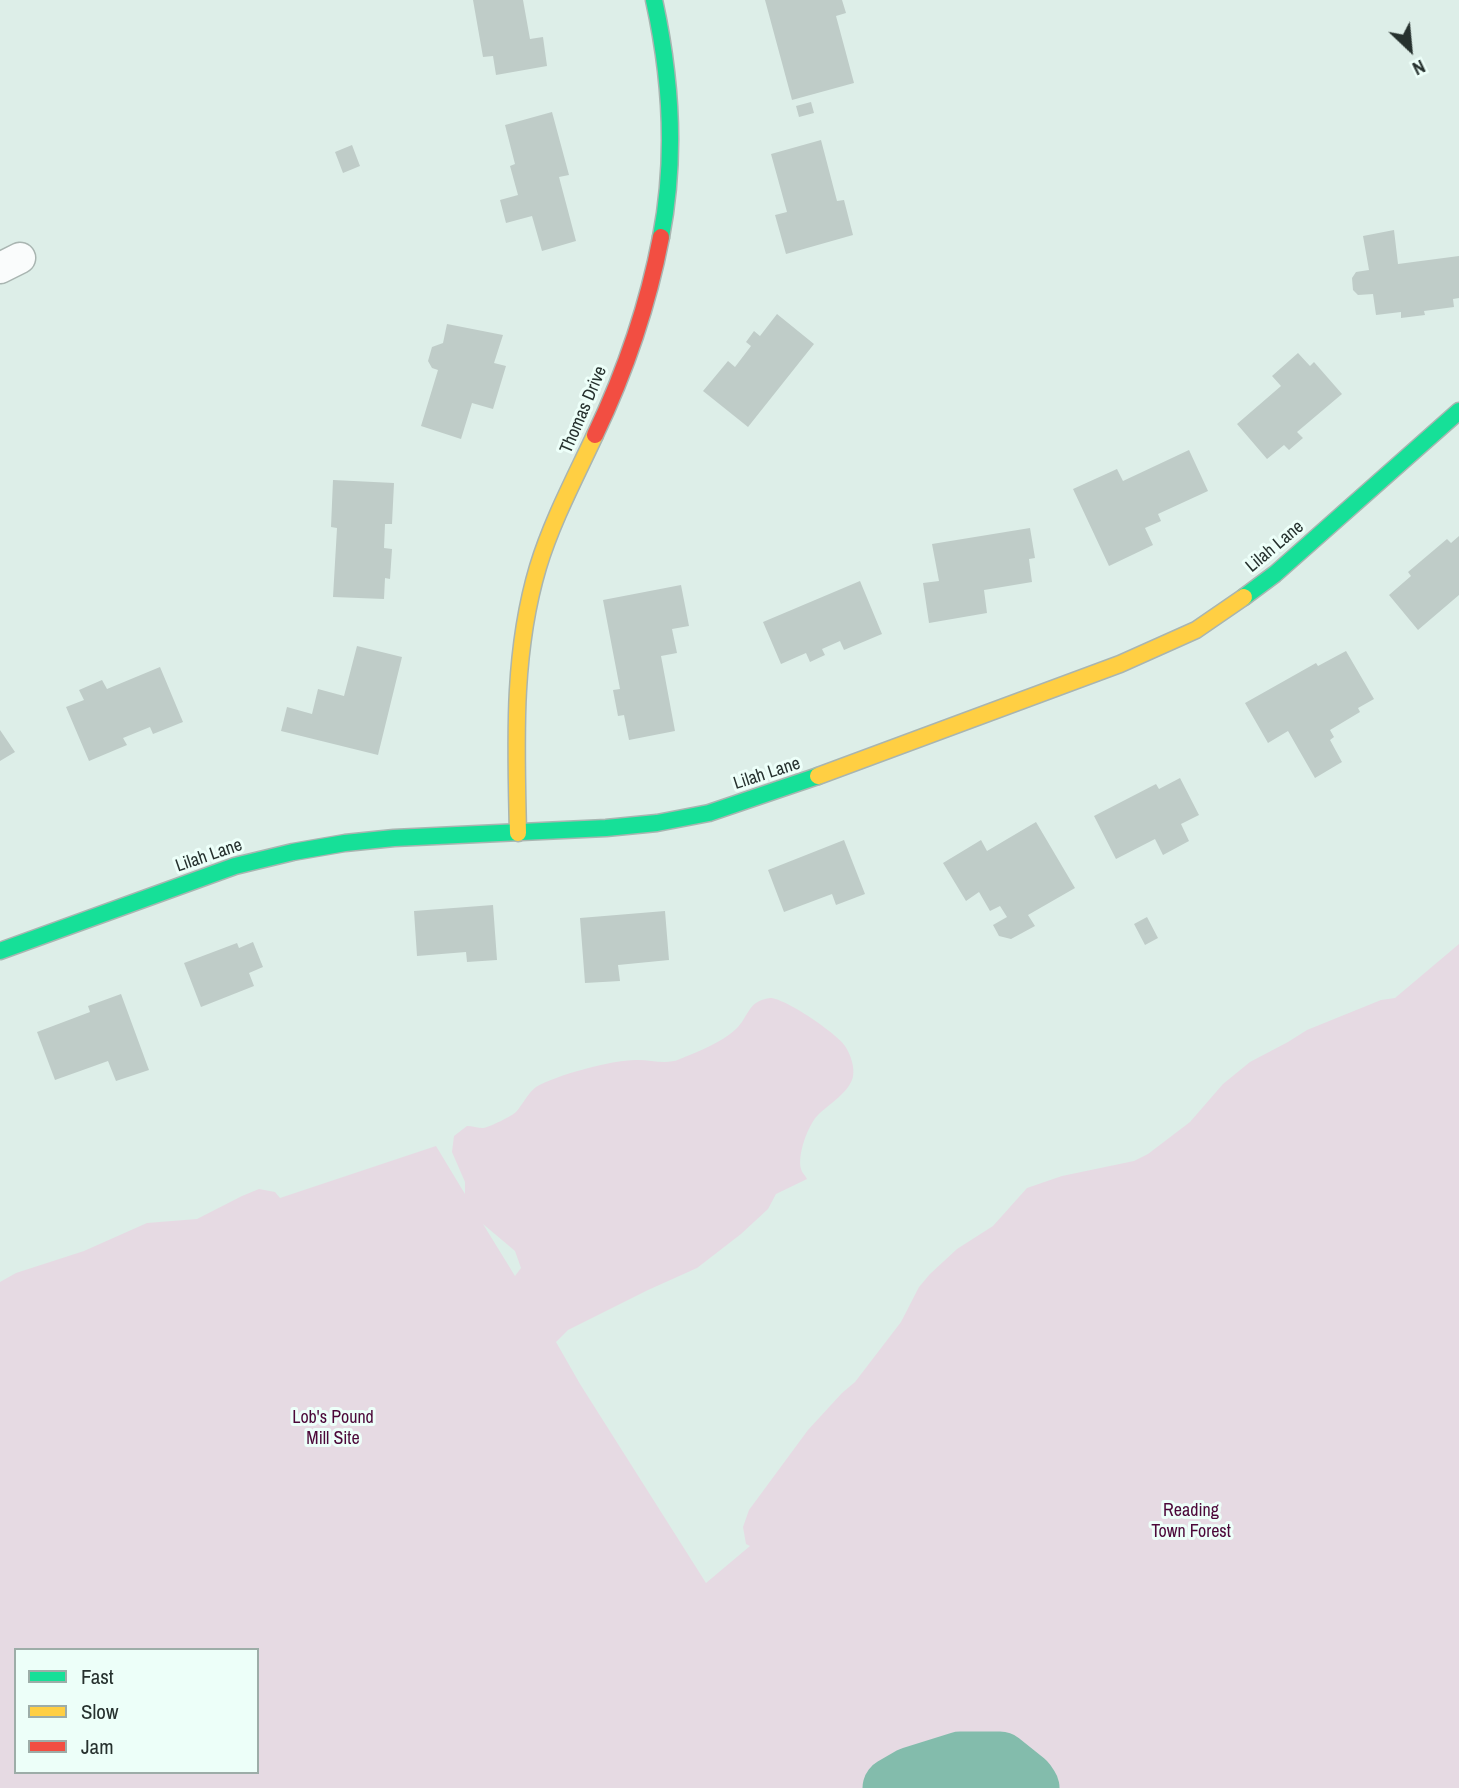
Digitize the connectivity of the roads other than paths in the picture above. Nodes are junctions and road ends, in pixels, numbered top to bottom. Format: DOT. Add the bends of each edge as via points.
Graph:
graph roads {
  1 [pos="654,0"];
  2 [pos="1459,411"];
  3 [pos="518,833"];
  4 [pos="0,951"];
  1 -- 3 [label="street, Thomas Drive" via="666,66 669,118 664,219 644,310 627,360 545,546 531,590 517,682"];
  2 -- 3 [label="street, Lilah Lane" via="1275,574 1231,607 1158,648 709,813 644,824"];
  3 -- 4 [label="street, Lilah Lane" via="382,839 257,860"];
}
